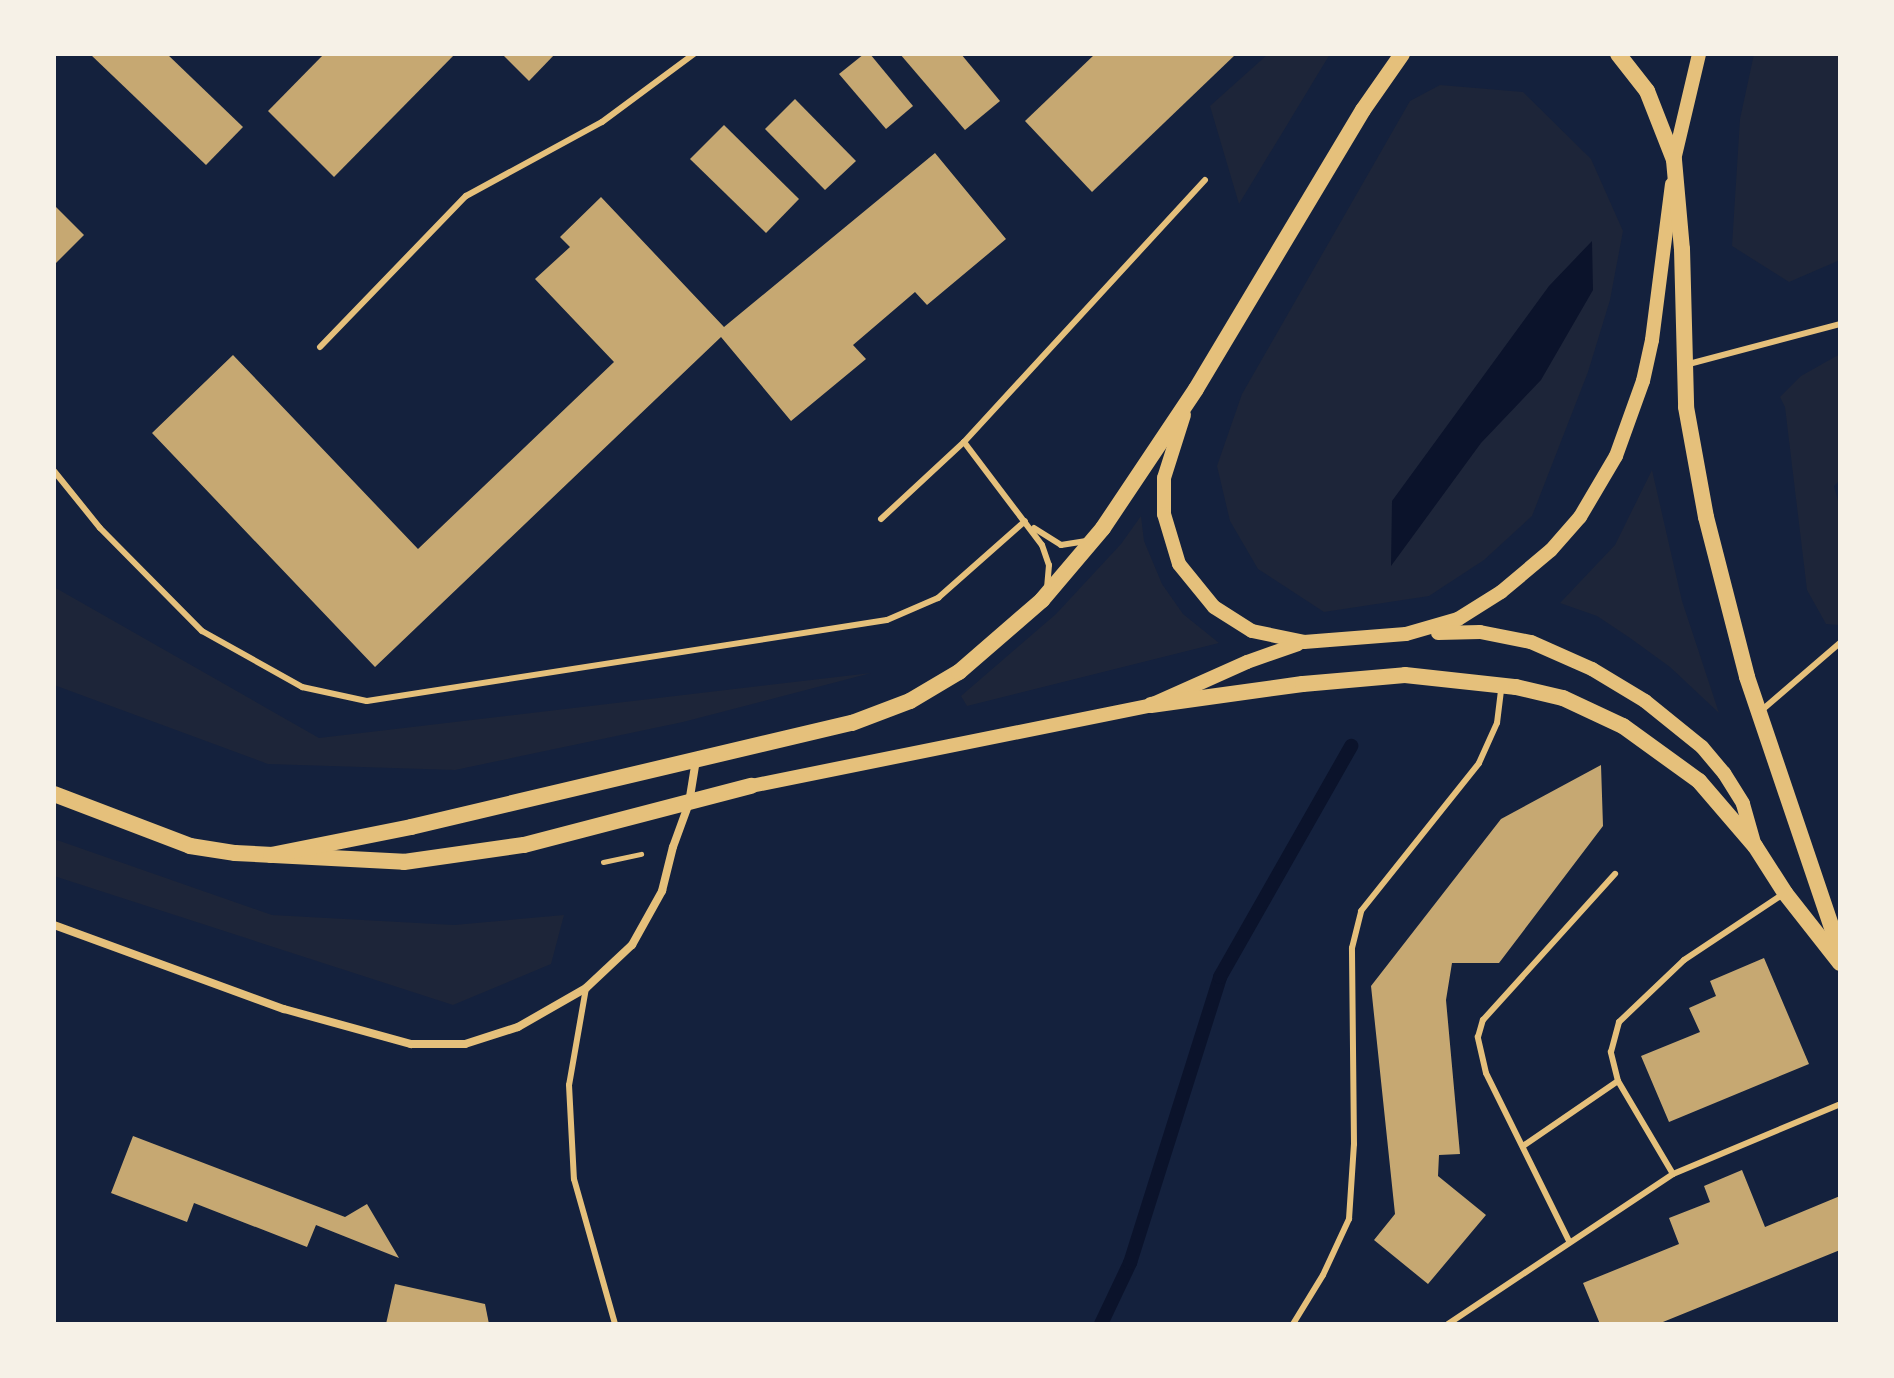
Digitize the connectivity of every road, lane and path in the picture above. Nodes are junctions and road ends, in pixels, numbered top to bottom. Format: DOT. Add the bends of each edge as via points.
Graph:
graph roads {
  1 [pos="694,54"];
  2 [pos="1402,54"];
  3 [pos="1618,54"];
  4 [pos="1699,54"];
  5 [pos="1674,160"];
  6 [pos="1673,179"];
  7 [pos="1205,180"];
  8 [pos="1840,324"];
  9 [pos="320,347"];
  10 [pos="1683,365"];
  11 [pos="1196,389"];
  12 [pos="964,442"];
  13 [pos="54,471"];
  14 [pos="881,519"];
  15 [pos="1025,521"];
  16 [pos="1103,528"];
  17 [pos="1042,600"];
  18 [pos="1406,634"];
  19 [pos="1304,642"];
  20 [pos="1840,643"];
  21 [pos="1502,686"];
  22 [pos="1151,705"];
  23 [pos="1759,713"];
  24 [pos="696,760"];
  25 [pos="751,786"];
  26 [pos="54,794"];
  27 [pos="689,803"];
  28 [pos="1755,846"];
  29 [pos="271,855"];
  30 [pos="1615,874"];
  31 [pos="1785,893"];
  32 [pos="54,925"];
  33 [pos="1840,951"];
  34 [pos="1840,963"];
  35 [pos="586,988"];
  36 [pos="1618,1081"];
  37 [pos="1840,1104"];
  38 [pos="1523,1146"];
  39 [pos="1673,1174"];
  40 [pos="1569,1241"];
  41 [pos="615,1324"];
  42 [pos="1293,1324"];
  43 [pos="1448,1324"];
  1 -- 9 [label="lane" via="602,122 466,196"];
  2 -- 11 [label="main road"];
  3 -- 5 [label="main road" via="1647,91"];
  4 -- 5 [label="street"];
  5 -- 6 [label="main road"];
  6 -- 10 [label="main road" via="1682,249"];
  6 -- 18 [label="street" via="1643,381 1616,456 1594,496 1551,550 1501,592 1445,625"];
  7 -- 12 [label="lane"];
  8 -- 10 [label="lane"];
  10 -- 23 [label="main road" via="1706,517"];
  11 -- 16 [label="main road"];
  11 -- 19 [label="street" via="1174,438 1164,478 1164,514 1175,554 1202,594 1227,617 1268,636"];
  12 -- 14 [label="lane"];
  12 -- 15 [label="lane"];
  13 -- 15 [label="lane" via="100,528 202,631 302,687 367,701 887,620 938,598"];
  15 -- 16 [label="lane" via="1061,545 1080,543"];
  15 -- 17 [label="lane" via="1048,558"];
  16 -- 17 [label="main road"];
  17 -- 24 [label="main road" via="981,656 910,701 852,723"];
  18 -- 19 [label="street"];
  18 -- 28 [label="street" via="1510,636 1563,654 1618,684 1680,727 1716,763 1743,804"];
  19 -- 22 [label="street"];
  20 -- 23 [label="lane"];
  21 -- 22 [label="main road" via="1378,676"];
  21 -- 28 [label="main road" via="1563,698 1635,733 1699,781"];
  21 -- 42 [label="lane" via="1497,723 1479,763 1361,911 1352,948 1354,1144 1349,1219"];
  22 -- 25 [label="street"];
  23 -- 33 [label="main road"];
  24 -- 27 [label="street"];
  24 -- 29 [label="main road"];
  25 -- 27 [label="main road"];
  26 -- 29 [label="main road" via="190,846"];
  27 -- 29 [label="main road" via="524,845 448,858 393,862"];
  27 -- 35 [label="street" via="655,905 632,945"];
  28 -- 31 [label="main road"];
  30 -- 38 [label="lane" via="1483,1020 1478,1037 1486,1073"];
  31 -- 34 [label="main road"];
  31 -- 36 [label="lane" via="1684,960 1619,1022 1611,1052"];
  32 -- 35 [label="street" via="284,1009 411,1044 465,1044 518,1027"];
  35 -- 41 [label="lane" via="569,1085 574,1179"];
  36 -- 38 [label="lane"];
  36 -- 39 [label="lane"];
  37 -- 39 [label="lane"];
  38 -- 40 [label="lane"];
  39 -- 40 [label="lane"];
  40 -- 43 [label="lane"];
}
